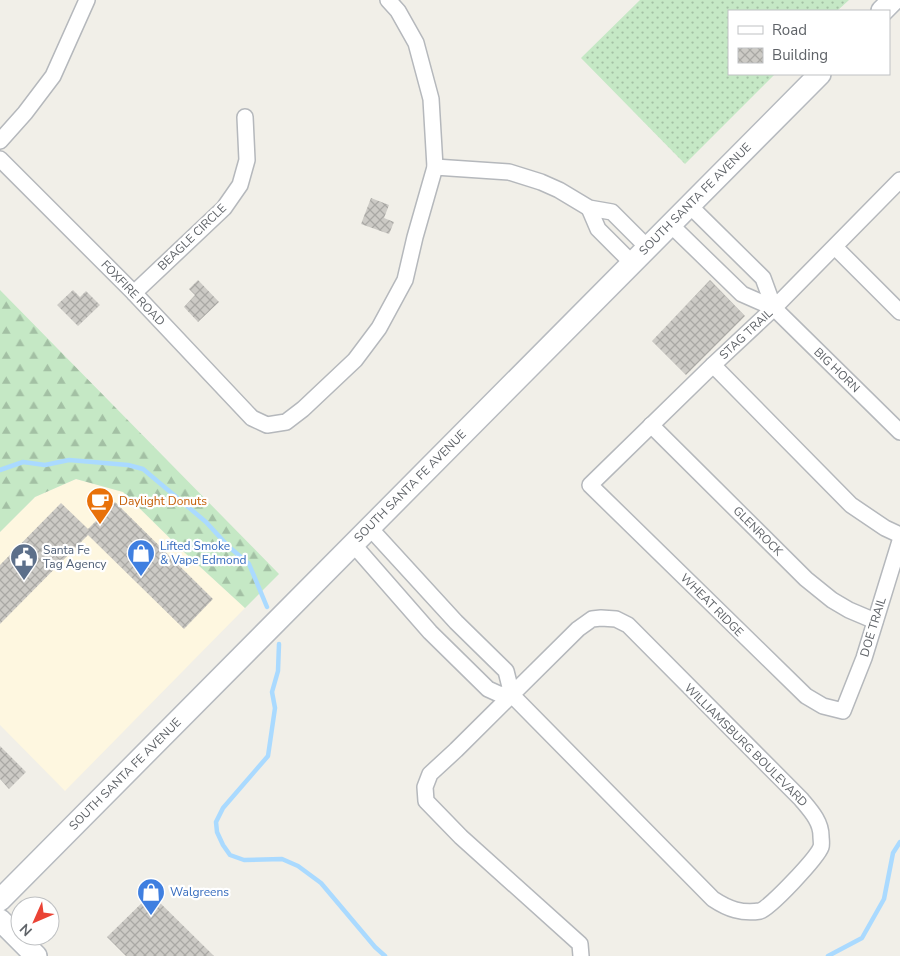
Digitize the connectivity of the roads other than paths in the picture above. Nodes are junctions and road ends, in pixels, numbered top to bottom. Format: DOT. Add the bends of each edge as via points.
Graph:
graph roads {
  1 [pos="87,0"];
  2 [pos="388,0"];
  3 [pos="893,0"];
  4 [pos="883,10"];
  5 [pos="819,75"];
  6 [pos="246,117"];
  7 [pos="0,141"];
  8 [pos="0,159"];
  9 [pos="435,167"];
  10 [pos="898,187"];
  11 [pos="690,205"];
  12 [pos="589,208"];
  13 [pos="670,224"];
  14 [pos="729,245"];
  15 [pos="647,247"];
  16 [pos="835,247"];
  17 [pos="632,263"];
  18 [pos="710,264"];
  19 [pos="134,293"];
  20 [pos="774,308"];
  21 [pos="900,312"];
  22 [pos="713,365"];
  23 [pos="651,425"];
  24 [pos="900,432"];
  25 [pos="590,485"];
  26 [pos="369,527"];
  27 [pos="900,535"];
  28 [pos="900,541"];
  29 [pos="353,544"];
  30 [pos="404,564"];
  31 [pos="392,588"];
  32 [pos="875,620"];
  33 [pos="464,629"];
  34 [pos="449,650"];
  35 [pos="512,695"];
  36 [pos="843,711"];
  37 [pos="0,900"];
  38 [pos="0,920"];
  39 [pos="36,956"];
  40 [pos="581,956"];
  1 -- 7 [label="street" via="53,76"];
  2 -- 9 [label="street" via="416,43 431,99"];
  3 -- 4 [label="main road"];
  5 -- 11 [label="main road, SOUTH SANTA FE AVENUE"];
  6 -- 19 [label="street, BEAGLE CIRCLE" via="247,160 240,185 224,208"];
  8 -- 19 [label="street, FOXFIRE ROAD"];
  9 -- 12 [label="street" via="509,172 559,190"];
  9 -- 19 [label="street, FOXFIRE ROAD" via="405,280 379,328 355,360 286,422 266,425 252,418"];
  10 -- 16 [label="street, STAG TRAIL"];
  11 -- 13 [label="main road, SOUTH SANTA FE AVENUE"];
  11 -- 14 [label="street, BIG HORN"];
  12 -- 15 [label="street" via="612,212"];
  12 -- 17 [label="street" via="598,229"];
  13 -- 15 [label="main road, SOUTH SANTA FE AVENUE"];
  13 -- 18 [label="street, BIG HORN"];
  14 -- 18 [label="street"];
  14 -- 20 [label="street, BIG HORN" via="763,278"];
  15 -- 17 [label="main road, SOUTH SANTA FE AVENUE"];
  16 -- 20 [label="street, STAG TRAIL"];
  16 -- 21 [label="street"];
  17 -- 26 [label="main road, SOUTH SANTA FE AVENUE"];
  18 -- 20 [label="street, BIG HORN" via="742,294"];
  20 -- 22 [label="street, STAG TRAIL"];
  20 -- 24 [label="street, BIG HORN"];
  22 -- 23 [label="street, STAG TRAIL"];
  22 -- 27 [label="street" via="851,505"];
  23 -- 25 [label="street, STAG TRAIL"];
  23 -- 32 [label="street, GLENROCK" via="806,579 832,600"];
  25 -- 36 [label="street, WHEAT RIDGE" via="800,691 823,706"];
  26 -- 29 [label="main road, SOUTH SANTA FE AVENUE"];
  26 -- 30 [label="street"];
  28 -- 32 [label="street, DOE TRAIL"];
  29 -- 31 [label="street"];
  29 -- 37 [label="main road, SOUTH SANTA FE AVENUE"];
  30 -- 31 [label="street"];
  30 -- 33 [label="street"];
  31 -- 34 [label="street"];
  32 -- 36 [label="street, DOE TRAIL"];
  33 -- 34 [label="street"];
  33 -- 35 [label="street" via="506,670"];
  34 -- 35 [label="street" via="488,689"];
  35 -- 35 [label="street, WILLIAMSBURG BOULEVARD" via="585,623 601,618 616,619 628,625 815,815 822,833 820,848 811,862 762,910 745,912 727,908 713,899"];
  35 -- 40 [label="street, WILLIAMSBURG BOULEVARD" via="430,774 425,787 426,801 461,837 580,944"];
  38 -- 39 [label="main road"];
}
